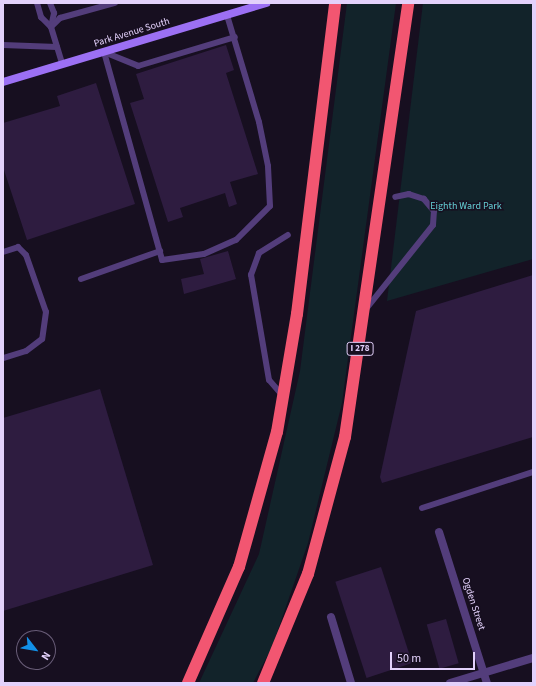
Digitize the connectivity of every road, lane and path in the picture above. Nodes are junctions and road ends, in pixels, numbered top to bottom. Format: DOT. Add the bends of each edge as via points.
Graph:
graph roads {
  1 [pos="37,3"];
  2 [pos="50,3"];
  3 [pos="116,3"];
  4 [pos="266,3"];
  5 [pos="335,3"];
  6 [pos="408,3"];
  7 [pos="227,15"];
  8 [pos="51,27"];
  9 [pos="235,37"];
  10 [pos="3,45"];
  11 [pos="57,47"];
  12 [pos="104,52"];
  13 [pos="62,64"];
  14 [pos="3,82"];
  15 [pos="395,197"];
  16 [pos="288,235"];
  17 [pos="160,251"];
  18 [pos="3,252"];
  19 [pos="81,278"];
  20 [pos="365,311"];
  21 [pos="3,358"];
  22 [pos="284,397"];
  23 [pos="533,472"];
  24 [pos="422,508"];
  25 [pos="439,532"];
  26 [pos="331,617"];
  27 [pos="533,658"];
  28 [pos="484,673"];
  29 [pos="188,681"];
  30 [pos="264,683"];
  31 [pos="351,683"];
  32 [pos="450,683"];
  33 [pos="488,683"];
  1 -- 8 [label="lane" via="41,17"];
  2 -- 8 [label="lane" via="54,12"];
  3 -- 8 [label="lane" via="60,18"];
  4 -- 7 [label="street, Park Avenue South"];
  5 -- 22 [label="highway"];
  6 -- 20 [label="highway, I 278"];
  7 -- 9 [label="lane"];
  7 -- 12 [label="street, Park Avenue South"];
  8 -- 11 [label="lane"];
  9 -- 12 [label="lane" via="138,66"];
  9 -- 17 [label="lane" via="268,166 270,206 236,240 204,254 162,260"];
  10 -- 11 [label="lane"];
  11 -- 13 [label="lane"];
  12 -- 13 [label="street, Park Avenue South"];
  12 -- 17 [label="lane"];
  13 -- 14 [label="street, Park Avenue South"];
  15 -- 20 [label="lane" via="409,194 424,199 434,211 433,225"];
  16 -- 22 [label="lane" via="263,249 253,263 251,275 268,380"];
  17 -- 19 [label="lane"];
  18 -- 21 [label="lane" via="18,247 26,255 45,319 42,339 26,351"];
  20 -- 30 [label="highway, I 278" via="353,398 331,497 308,574"];
  22 -- 29 [label="highway" via="268,472 245,548"];
  23 -- 24 [label="lane"];
  25 -- 28 [label="street, Ogden Street"];
  26 -- 31 [label="street"];
  27 -- 28 [label="street"];
  28 -- 32 [label="street"];
  28 -- 33 [label="street, Ogden Street"];
}
